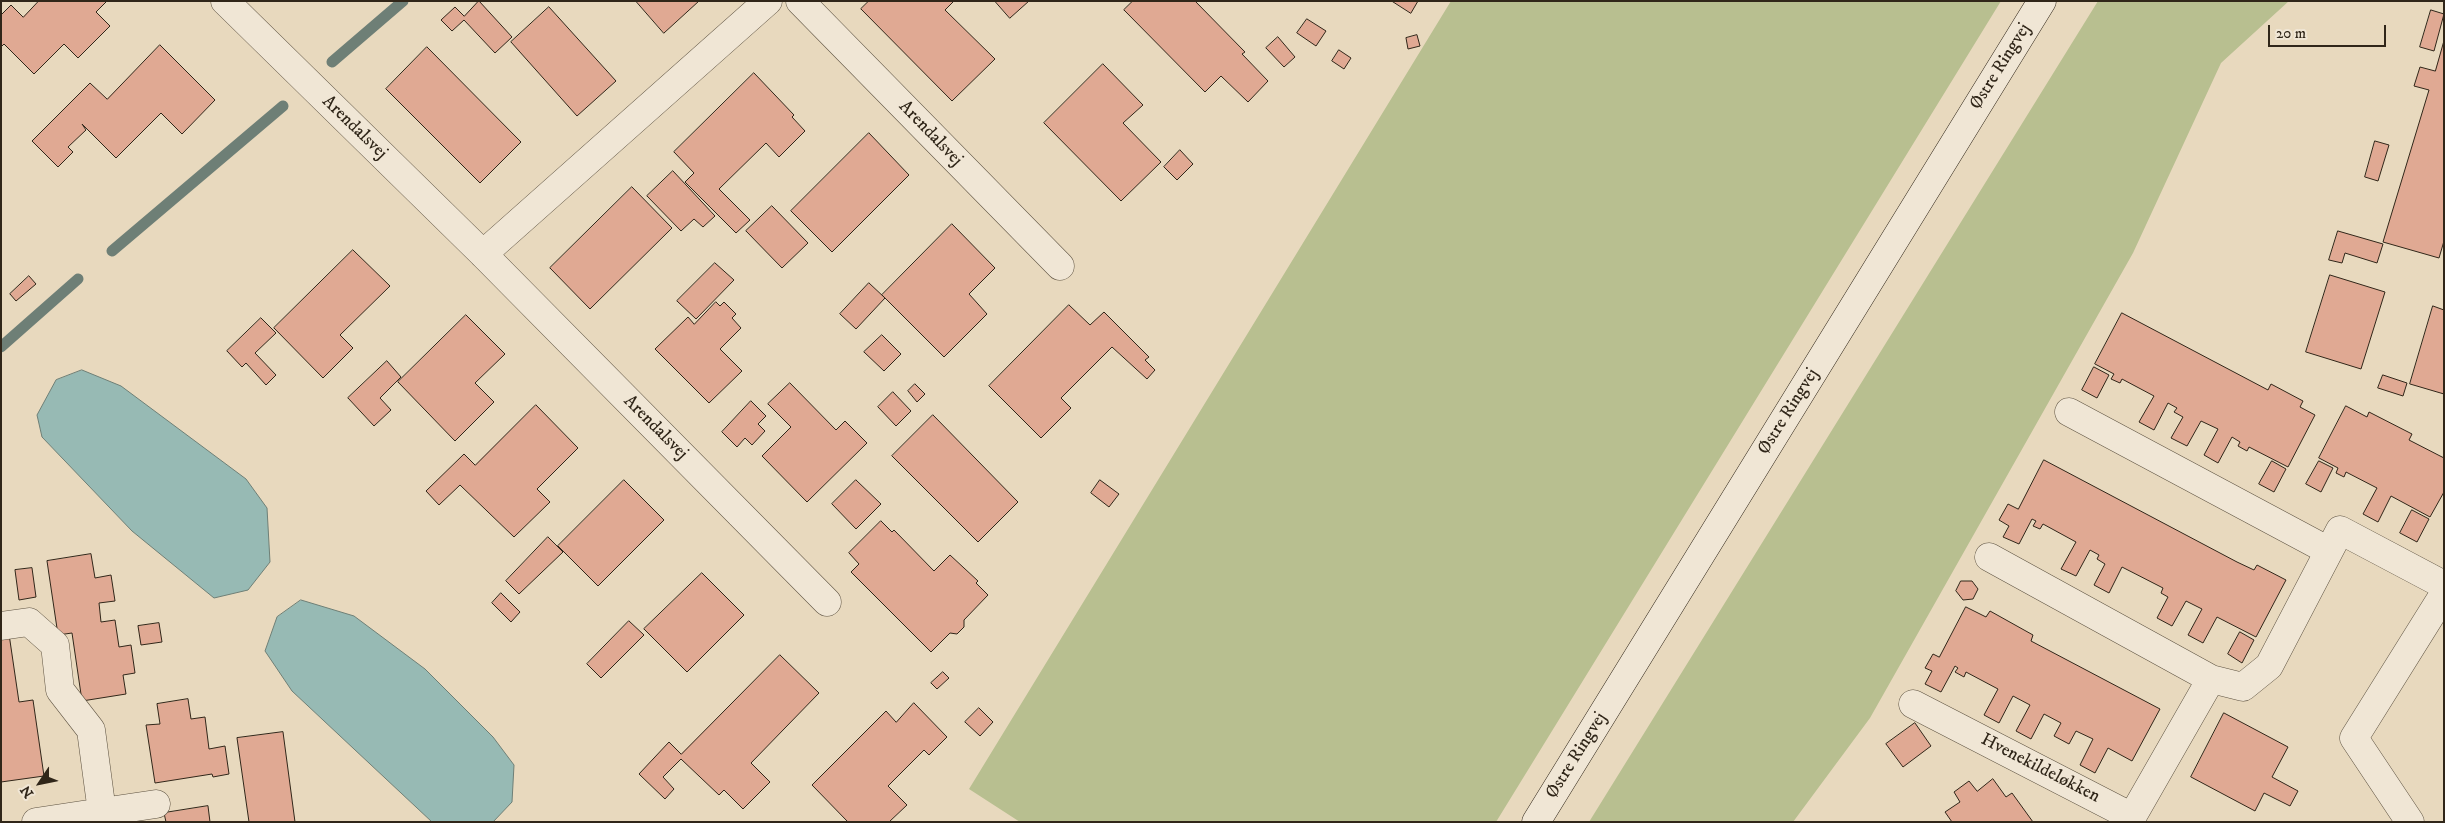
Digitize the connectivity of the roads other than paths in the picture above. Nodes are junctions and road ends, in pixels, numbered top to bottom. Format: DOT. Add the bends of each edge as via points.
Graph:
graph roads {
  1 [pos="225,1"];
  2 [pos="768,1"];
  3 [pos="800,1"];
  4 [pos="2042,1"];
  5 [pos="483,254"];
  6 [pos="1060,266"];
  7 [pos="2070,412"];
  8 [pos="2329,551"];
  9 [pos="1989,556"];
  10 [pos="2444,585"];
  11 [pos="2444,594"];
  12 [pos="827,602"];
  13 [pos="1,626"];
  14 [pos="2211,678"];
  15 [pos="1913,704"];
  16 [pos="156,804"];
  17 [pos="102,812"];
  18 [pos="36,822"];
  19 [pos="1536,822"];
  20 [pos="2410,822"];
  1 -- 5 [label="street, Arendalsvej"];
  2 -- 5 [label="street"];
  3 -- 6 [label="street, Arendalsvej"];
  4 -- 19 [label="street, Østre Ringvej"];
  5 -- 12 [label="street, Arendalsvej"];
  7 -- 8 [label="street"];
  8 -- 10 [label="street" via="2340,530"];
  8 -- 14 [label="street" via="2269,666 2243,687"];
  9 -- 14 [label="street"];
  11 -- 20 [label="street" via="2354,738"];
  13 -- 17 [label="street" via="29,622 55,646 60,690 91,730"];
  14 -- 15 [label="street, Hvenekildeløkken" via="2132,817"];
  16 -- 17 [label="street"];
  17 -- 18 [label="street"];
}
